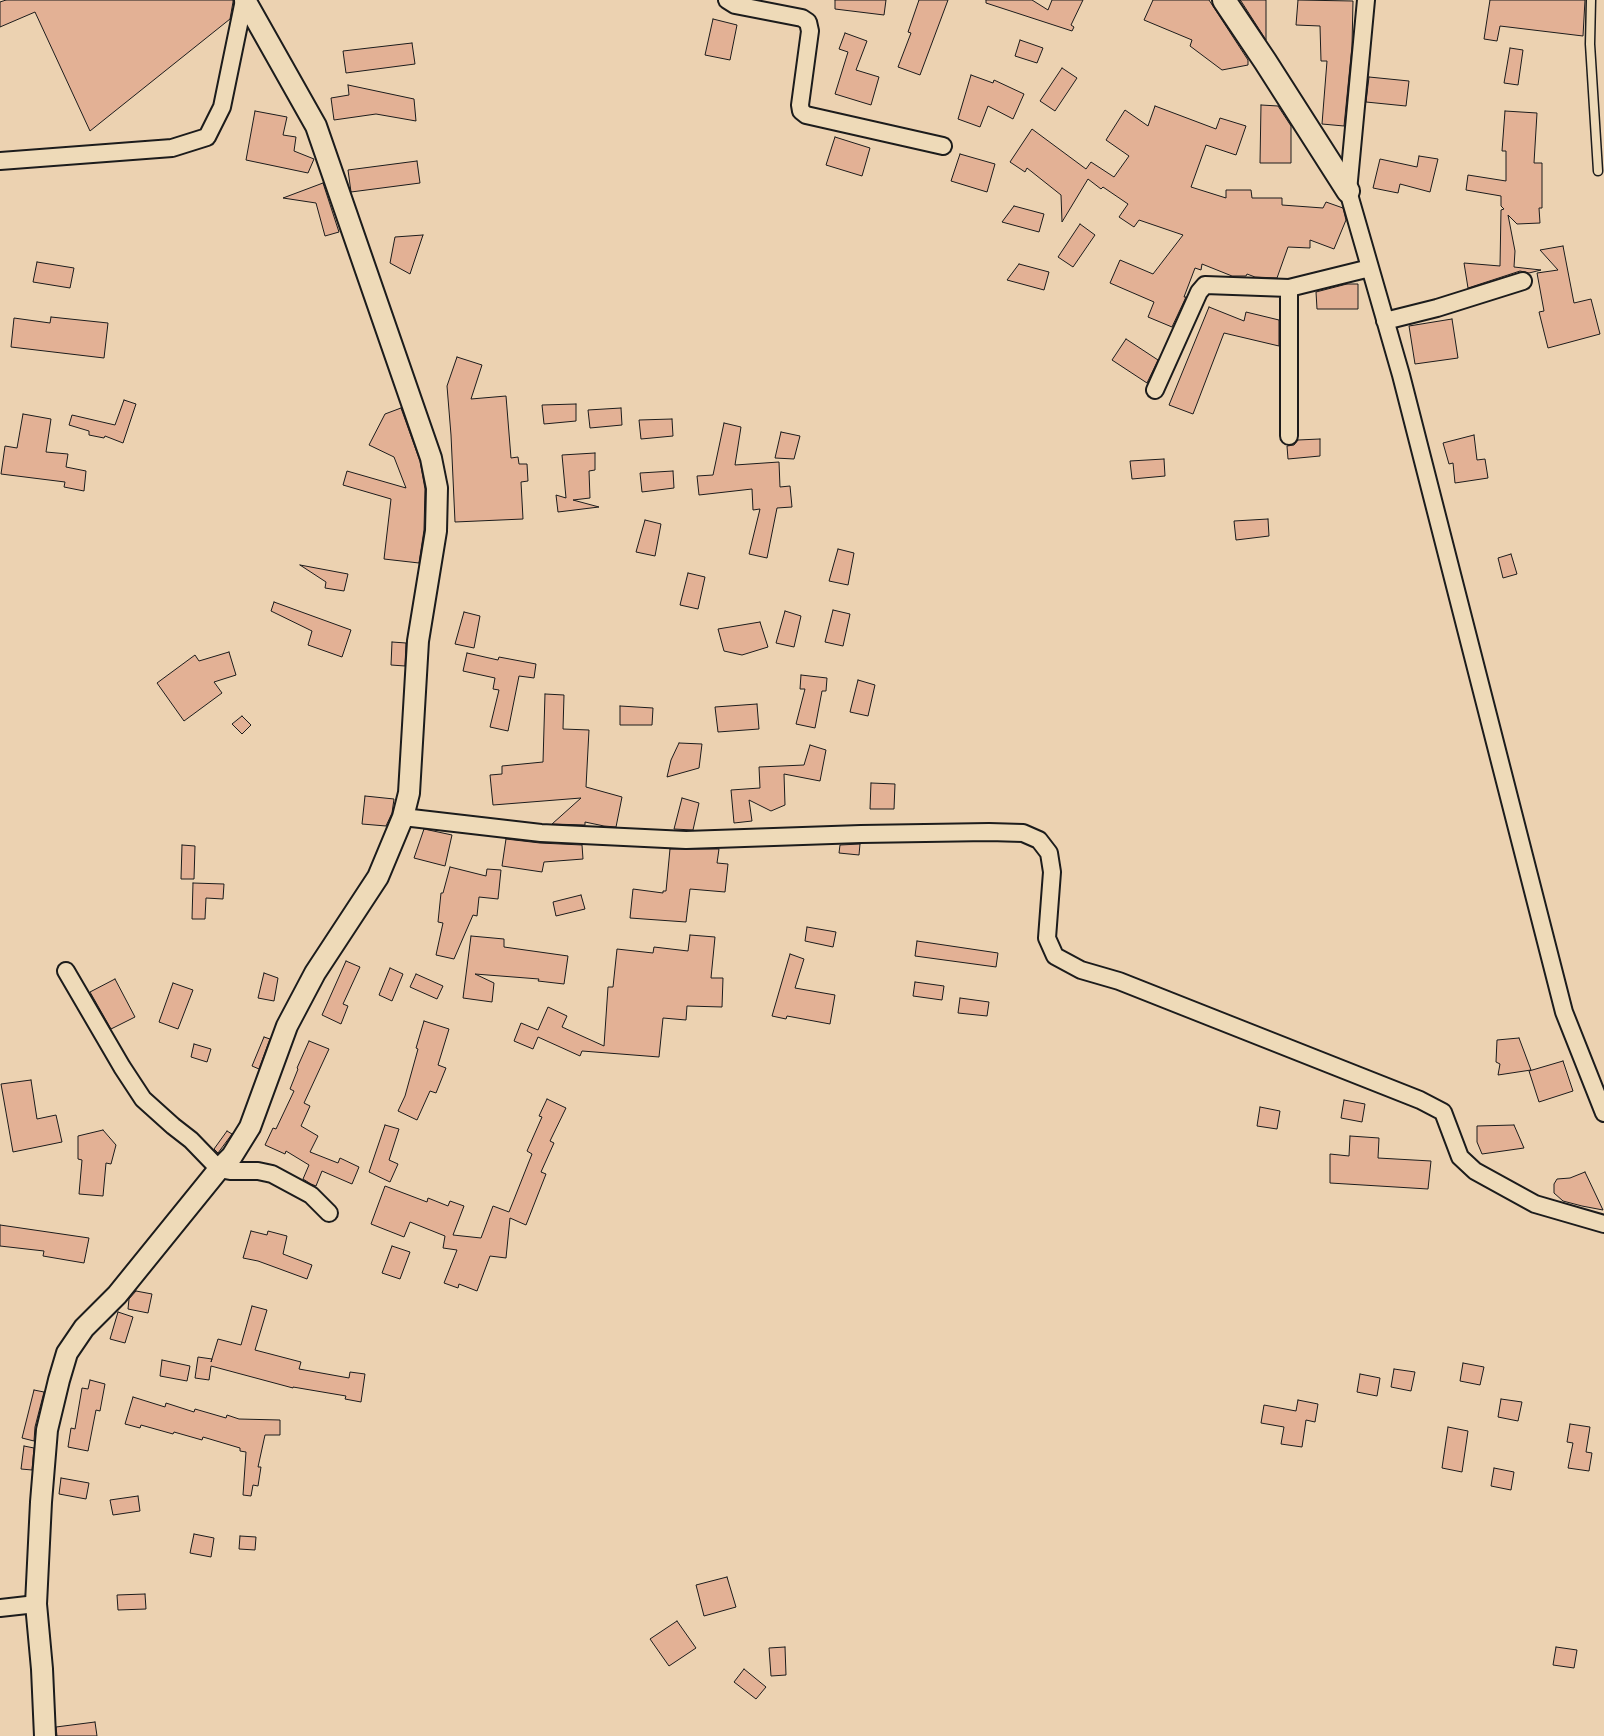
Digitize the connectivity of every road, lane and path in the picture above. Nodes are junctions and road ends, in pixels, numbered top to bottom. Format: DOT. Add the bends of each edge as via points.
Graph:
graph roads {
  1 [pos="245,0"];
  2 [pos="727,0"];
  3 [pos="1224,0"];
  4 [pos="1366,0"];
  5 [pos="1590,0"];
  6 [pos="943,146"];
  7 [pos="0,161"];
  8 [pos="1598,171"];
  9 [pos="1348,191"];
  10 [pos="1370,268"];
  11 [pos="1523,281"];
  12 [pos="1289,288"];
  13 [pos="1385,321"];
  14 [pos="1156,390"];
  15 [pos="1289,436"];
  16 [pos="403,817"];
  17 [pos="66,971"];
  18 [pos="1604,1113"];
  19 [pos="219,1169"];
  20 [pos="329,1212"];
  21 [pos="1604,1224"];
  22 [pos="36,1604"];
  23 [pos="0,1608"];
  24 [pos="45,1736"];
  1 -- 7 [label="street" via="222,106 207,137 172,148"];
  1 -- 16 [label="street" via="316,126 431,458 437,488 436,531 418,641 410,783"];
  2 -- 6 [label="street" via="735,5 802,18 808,22 810,31 800,105 806,115"];
  3 -- 9 [label="main road"];
  4 -- 9 [label="street"];
  5 -- 8 [label="lane"];
  9 -- 10 [label="street"];
  10 -- 12 [label="street"];
  10 -- 13 [label="street"];
  11 -- 13 [label="street"];
  12 -- 14 [label="street" via="1205,285"];
  12 -- 15 [label="street"];
  13 -- 18 [label="street" via="1564,1012"];
  16 -- 19 [label="street" via="378,878 315,973 287,1026 250,1127 232,1156"];
  16 -- 21 [label="street" via="541,833 686,840 861,834 1023,834 1039,840 1049,853 1052,872 1047,938 1055,956 1081,970 1118,981 1420,1100 1443,1112 1460,1157 1475,1171 1535,1204"];
  17 -- 19 [label="street" via="143,1099 192,1140"];
  19 -- 20 [label="street" via="272,1174 311,1195"];
  19 -- 22 [label="street" via="117,1295 84,1328 67,1353 47,1430"];
  22 -- 23 [label="street"];
  22 -- 24 [label="street"];
}
